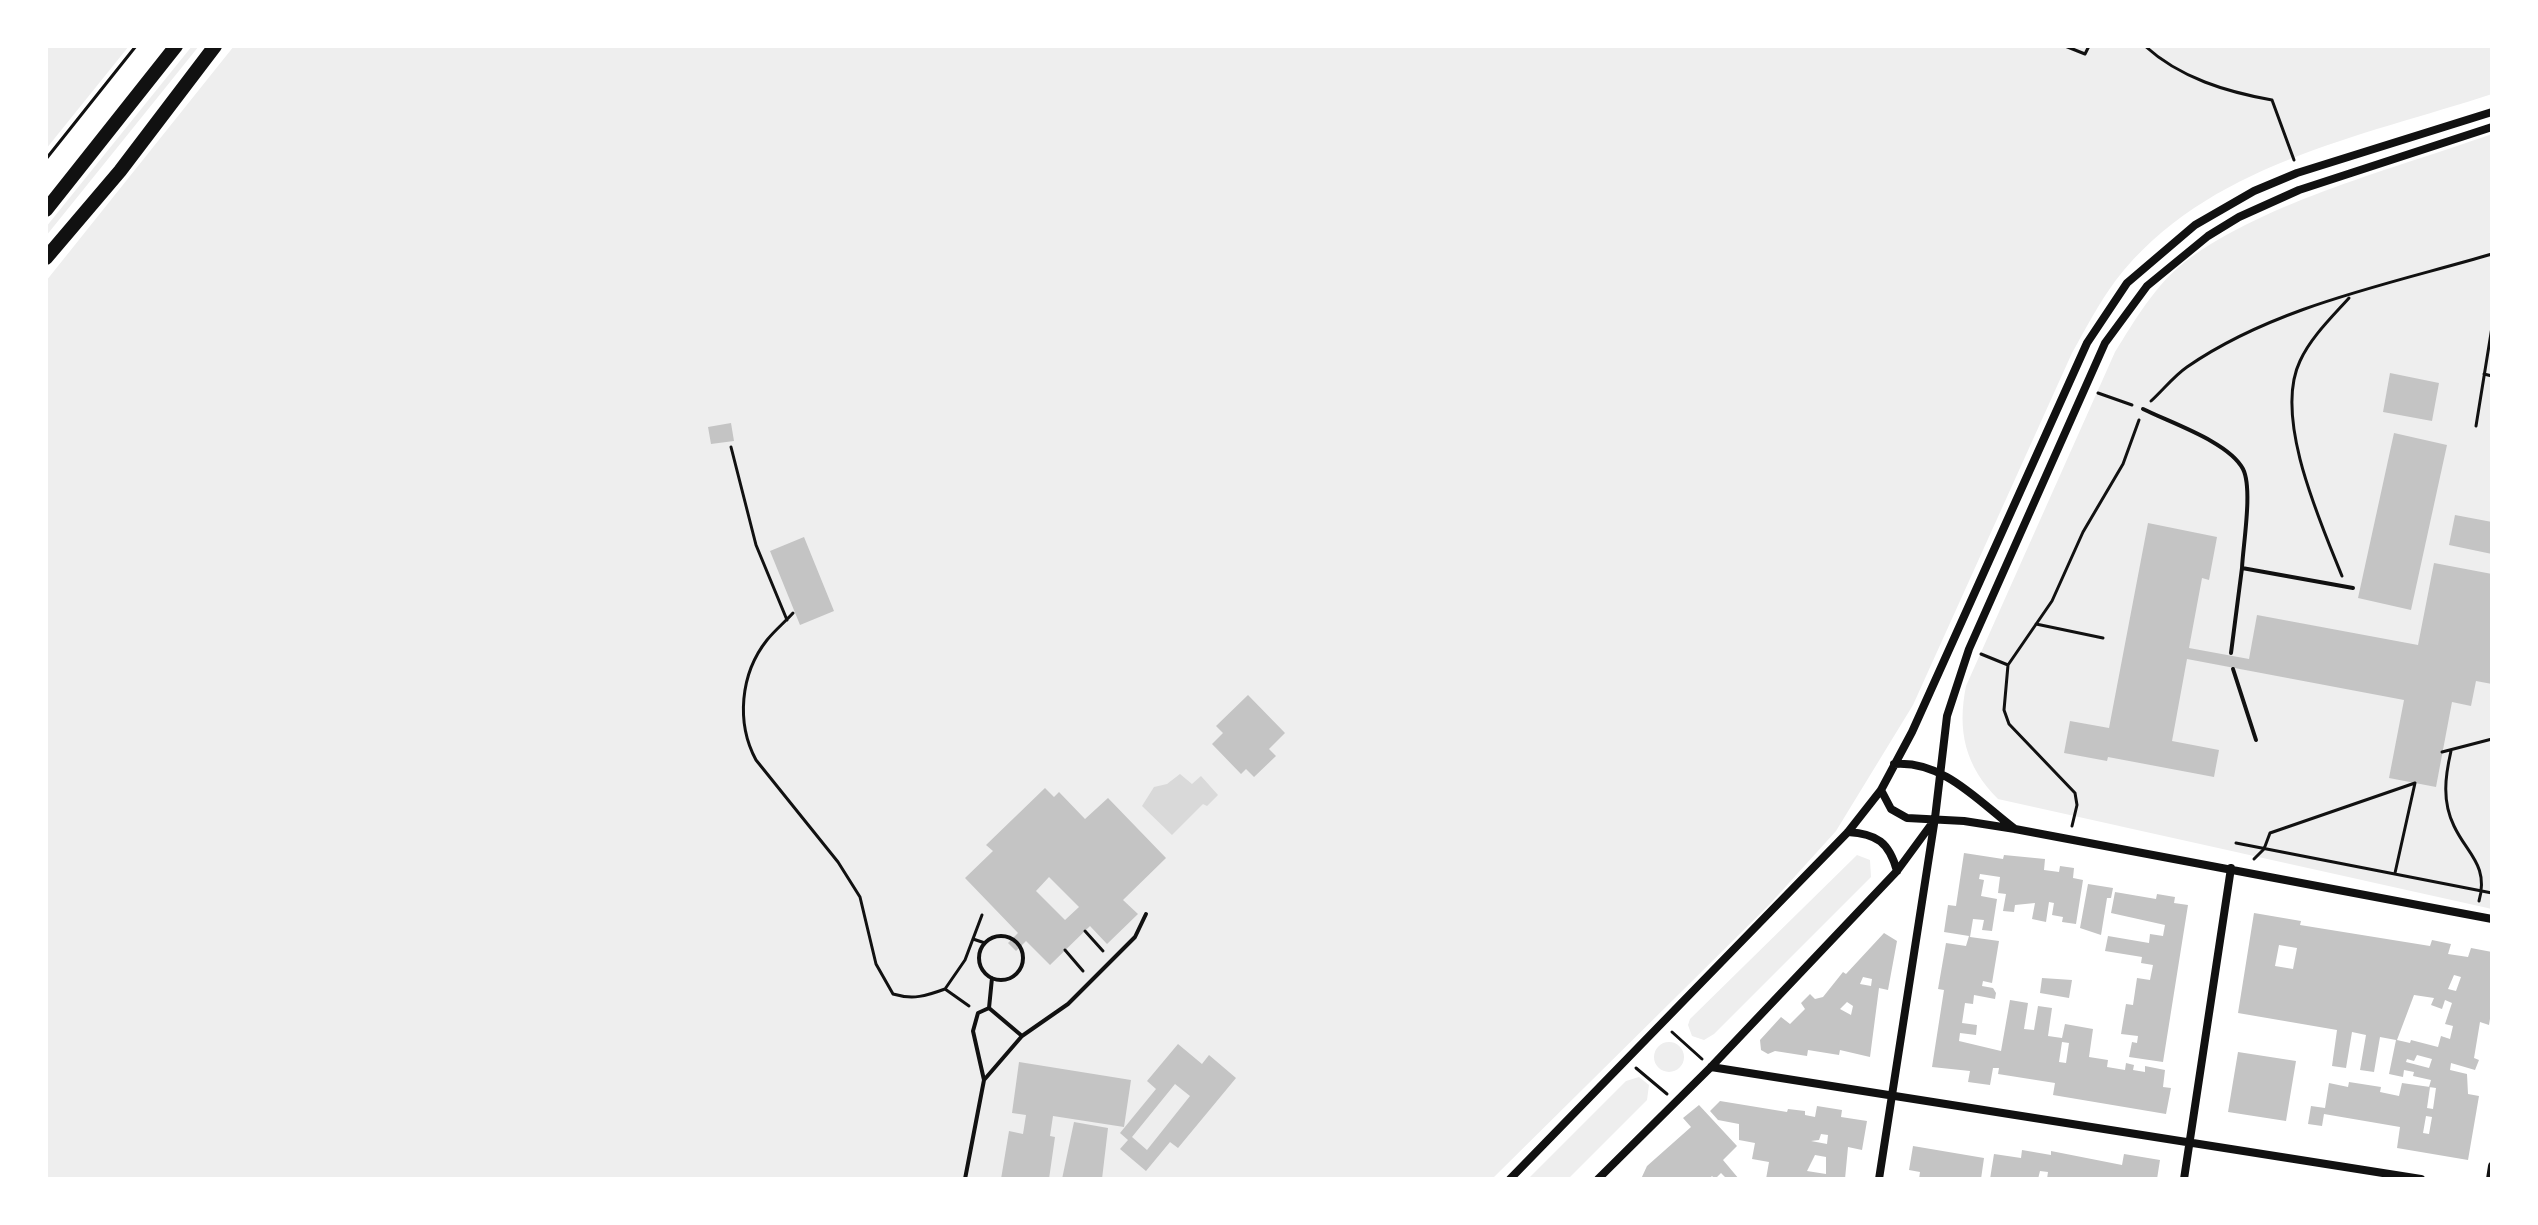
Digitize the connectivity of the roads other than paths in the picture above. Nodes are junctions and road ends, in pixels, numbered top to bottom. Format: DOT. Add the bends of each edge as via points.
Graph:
graph roads {
  1 [pos="176,46"];
  2 [pos="215,46"];
  3 [pos="2492,112"];
  4 [pos="2492,127"];
  5 [pos="46,210"];
  6 [pos="46,258"];
  7 [pos="2143,409"];
  8 [pos="2242,568"];
  9 [pos="2353,588"];
  10 [pos="2231,653"];
  11 [pos="2233,669"];
  12 [pos="2256,740"];
  13 [pos="1894,764"];
  14 [pos="1941,772"];
  15 [pos="1881,790"];
  16 [pos="1935,818"];
  17 [pos="2015,829"];
  18 [pos="1848,832"];
  19 [pos="2231,868"];
  20 [pos="1897,871"];
  21 [pos="1146,914"];
  22 [pos="2492,919"];
  23 [pos="992,978"];
  24 [pos="989,1008"];
  25 [pos="1022,1036"];
  26 [pos="1711,1067"];
  27 [pos="984,1080"];
  28 [pos="1892,1095"];
  29 [pos="2190,1142"];
  30 [pos="2492,1166"];
  31 [pos="965,1179"];
  32 [pos="1510,1179"];
  33 [pos="1598,1179"];
  34 [pos="1879,1179"];
  35 [pos="2184,1179"];
  36 [pos="2421,1179"];
  37 [pos="2490,1179"];
  1 -- 5 [label="main road"];
  2 -- 6 [label="main road"];
  3 -- 13 [label="street" via="2297,173 2227,204 2142,267 2087,343"];
  4 -- 14 [label="street" via="2299,190 2239,217 2147,286 2120,318 2085,388 1969,649 1947,716"];
  7 -- 8 [label="lane" via="2226,450 2244,470"];
  8 -- 9 [label="lane"];
  8 -- 10 [label="lane"];
  11 -- 12 [label="lane"];
  13 -- 14 [label="street"];
  13 -- 15 [label="street"];
  14 -- 16 [label="street"];
  14 -- 17 [label="street"];
  15 -- 16 [label="street" via="1897,814"];
  15 -- 18 [label="street"];
  16 -- 17 [label="street"];
  16 -- 20 [label="street"];
  16 -- 28 [label="street"];
  17 -- 19 [label="street"];
  18 -- 20 [label="street" via="1884,841"];
  18 -- 32 [label="street"];
  19 -- 22 [label="street"];
  19 -- 29 [label="street"];
  20 -- 26 [label="street"];
  21 -- 25 [label="lane" via="1135,937 1068,1004"];
  23 -- 23 [label="lane" via="979,962 985,943 1006,936 1018,943 1024,957 1013,976"];
  23 -- 24 [label="lane"];
  24 -- 25 [label="lane"];
  24 -- 27 [label="lane" via="978,1013 973,1031"];
  25 -- 27 [label="lane"];
  26 -- 28 [label="street"];
  26 -- 33 [label="street"];
  27 -- 31 [label="lane"];
  28 -- 29 [label="street"];
  28 -- 34 [label="street"];
  29 -- 35 [label="street"];
  29 -- 36 [label="street"];
  30 -- 37 [label="street"];
}
